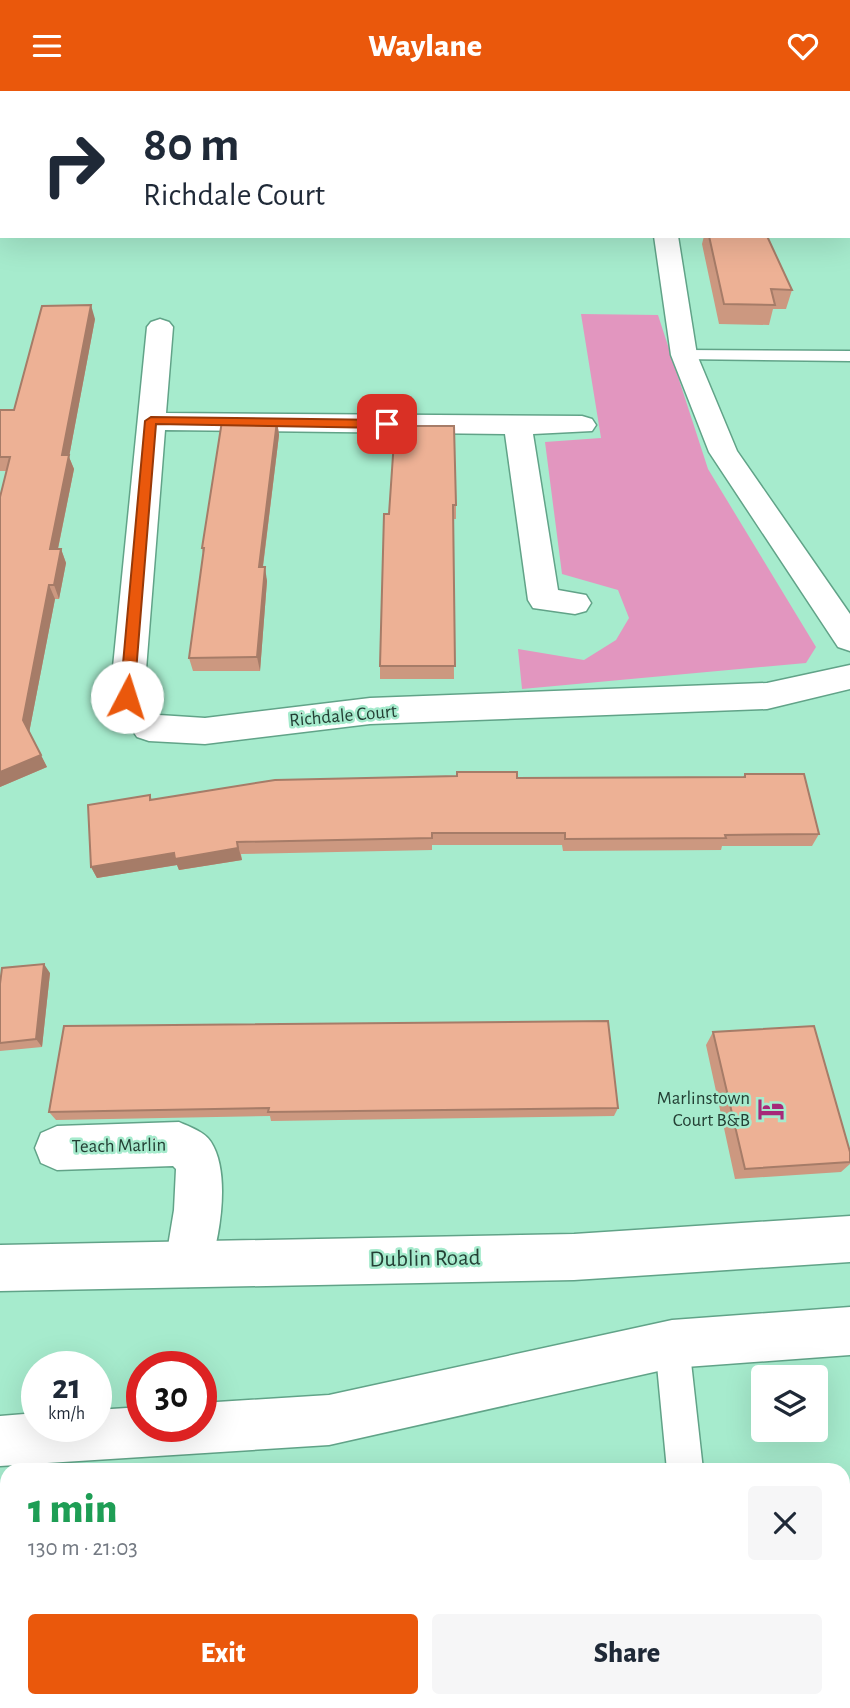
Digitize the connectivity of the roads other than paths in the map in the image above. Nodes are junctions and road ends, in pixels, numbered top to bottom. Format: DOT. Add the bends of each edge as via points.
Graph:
graph roads {
  1 [pos="666,238"];
  2 [pos="160,327"];
  3 [pos="684,355"];
  4 [pos="850,356"];
  5 [pos="151,421"];
  6 [pos="582,425"];
  7 [pos="518,426"];
  8 [pos="575,603"];
  9 [pos="850,639"];
  10 [pos="850,677"];
  11 [pos="57,1148"];
  12 [pos="850,1239"];
  13 [pos="188,1264"];
  14 [pos="0,1268"];
  15 [pos="850,1331"];
  16 [pos="672,1344"];
  17 [pos="0,1441"];
  18 [pos="684,1463"];
  1 -- 3 [label="main road"];
  2 -- 5 [label="main road, Richdale Court"];
  3 -- 4 [label="lane"];
  3 -- 9 [label="main road" via="723,452"];
  5 -- 7 [label="main road"];
  5 -- 10 [label="main road, Richdale Court" via="127,697 149,728 205,731 370,711 767,696"];
  6 -- 7 [label="main road"];
  7 -- 8 [label="main road" via="544,600"];
  11 -- 13 [label="main road, Teach Marlin" via="178,1145 194,1155 200,1170"];
  12 -- 13 [label="main road, Dublin Road" via="574,1257"];
  13 -- 14 [label="main road, Dublin Road"];
  15 -- 16 [label="main road"];
  16 -- 17 [label="main road" via="329,1420"];
  16 -- 18 [label="lane"];
}
